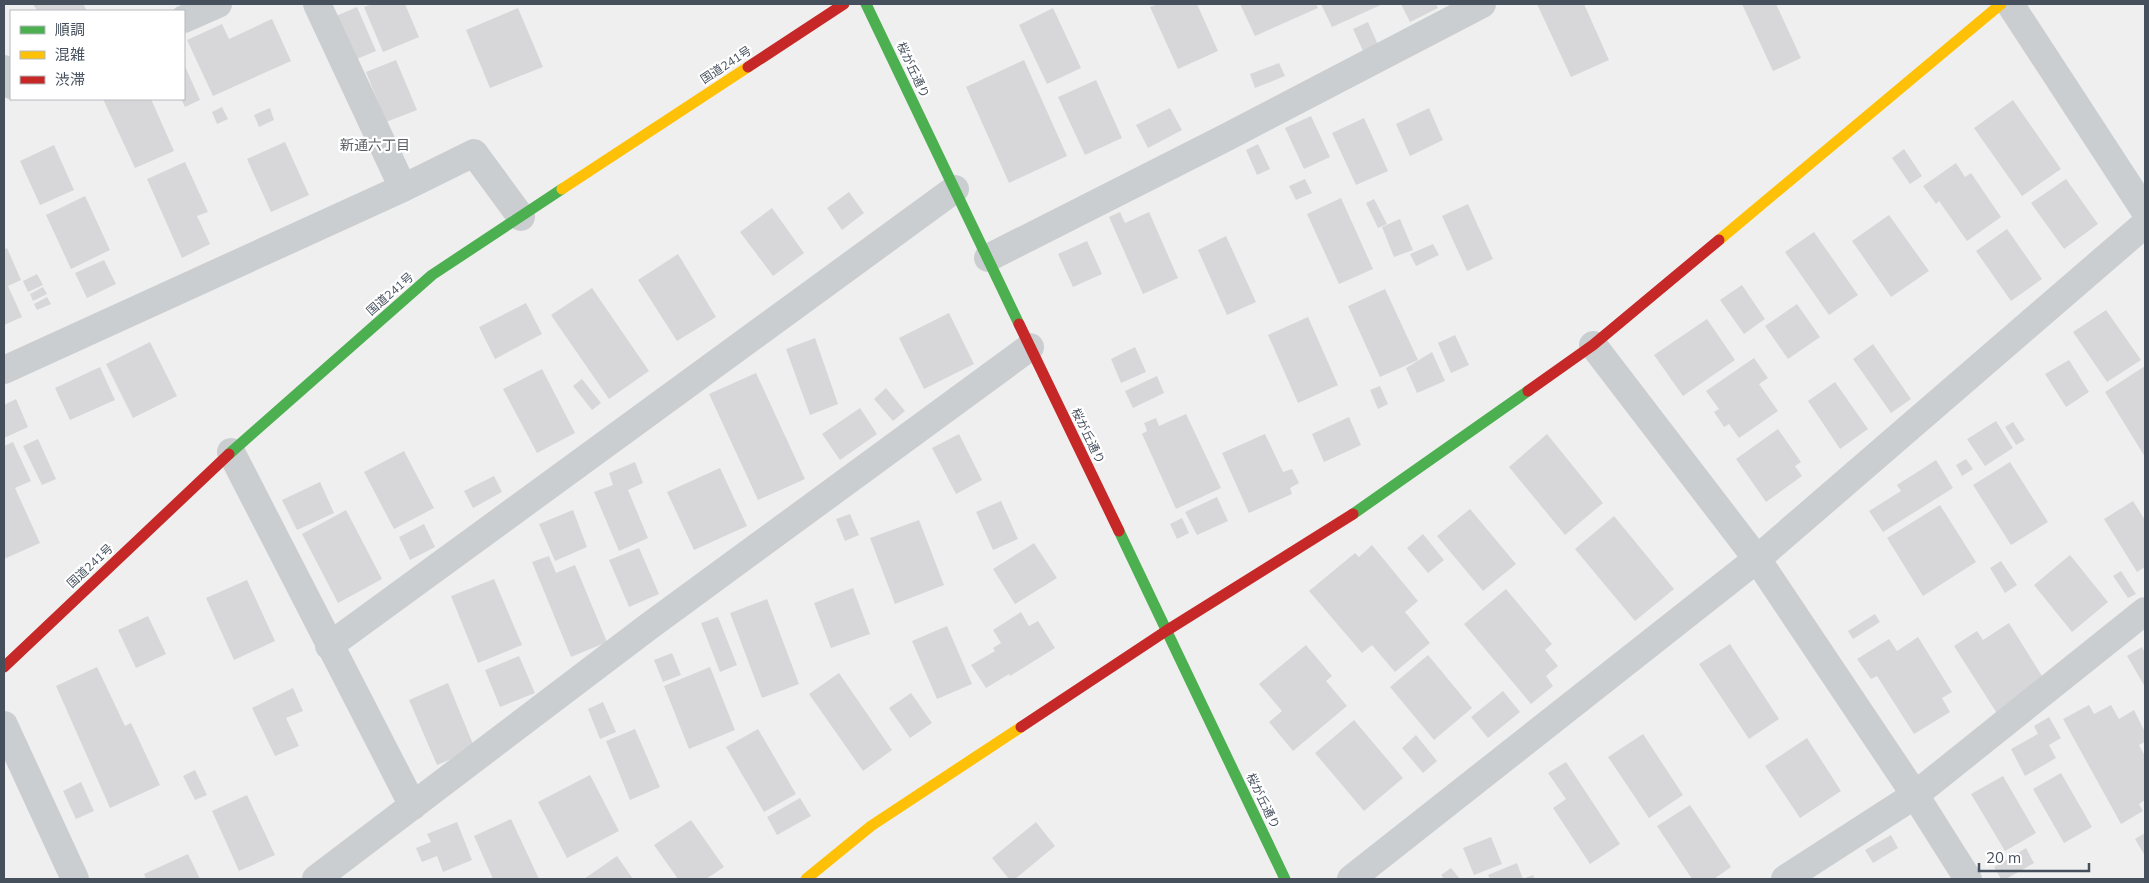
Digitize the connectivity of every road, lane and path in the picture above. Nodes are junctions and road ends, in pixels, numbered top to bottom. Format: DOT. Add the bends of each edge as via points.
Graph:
graph roads {
  1 [pos="218,4"];
  2 [pos="316,4"];
  3 [pos="844,4"];
  4 [pos="866,4"];
  5 [pos="1482,4"];
  6 [pos="2001,4"];
  7 [pos="2010,4"];
  8 [pos="185,19"];
  9 [pos="4,69"];
  10 [pos="10,83"];
  11 [pos="403,188"];
  12 [pos="955,190"];
  13 [pos="2145,211"];
  14 [pos="521,217"];
  15 [pos="2145,224"];
  16 [pos="988,258"];
  17 [pos="1593,345"];
  18 [pos="1030,347"];
  19 [pos="4,370"];
  20 [pos="231,452"];
  21 [pos="1757,559"];
  22 [pos="2145,611"];
  23 [pos="1166,631"];
  24 [pos="329,646"];
  25 [pos="4,667"];
  26 [pos="4,725"];
  27 [pos="1915,795"];
  28 [pos="413,806"];
  29 [pos="75,879"];
  30 [pos="316,879"];
  31 [pos="806,879"];
  32 [pos="1285,879"];
  33 [pos="1350,879"];
  34 [pos="1785,879"];
  35 [pos="1968,879"];
  1 -- 8 [label="street"];
  2 -- 11 [label="street"];
  3 -- 14 [label="main road, 国道241号"];
  4 -- 12 [label="main road, 桜が丘通り"];
  5 -- 16 [label="street"];
  6 -- 17 [label="main road"];
  7 -- 13 [label="street"];
  9 -- 10 [label="street"];
  11 -- 14 [label="street" via="474,153"];
  11 -- 19 [label="street"];
  12 -- 16 [label="main road, 桜が丘通り"];
  12 -- 24 [label="street"];
  14 -- 20 [label="main road, 国道241号" via="432,275"];
  15 -- 21 [label="street"];
  16 -- 18 [label="main road, 桜が丘通り"];
  17 -- 21 [label="street"];
  17 -- 23 [label="main road" via="1347,518"];
  18 -- 23 [label="main road, 桜が丘通り"];
  18 -- 28 [label="street" via="648,627"];
  20 -- 24 [label="street"];
  20 -- 25 [label="main road, 国道241号"];
  21 -- 27 [label="street"];
  21 -- 33 [label="street"];
  22 -- 27 [label="street"];
  23 -- 31 [label="main road" via="871,826"];
  23 -- 32 [label="main road, 桜が丘通り"];
  24 -- 28 [label="street"];
  26 -- 29 [label="street"];
  27 -- 34 [label="street"];
  27 -- 35 [label="street"];
  28 -- 30 [label="street"];
}
